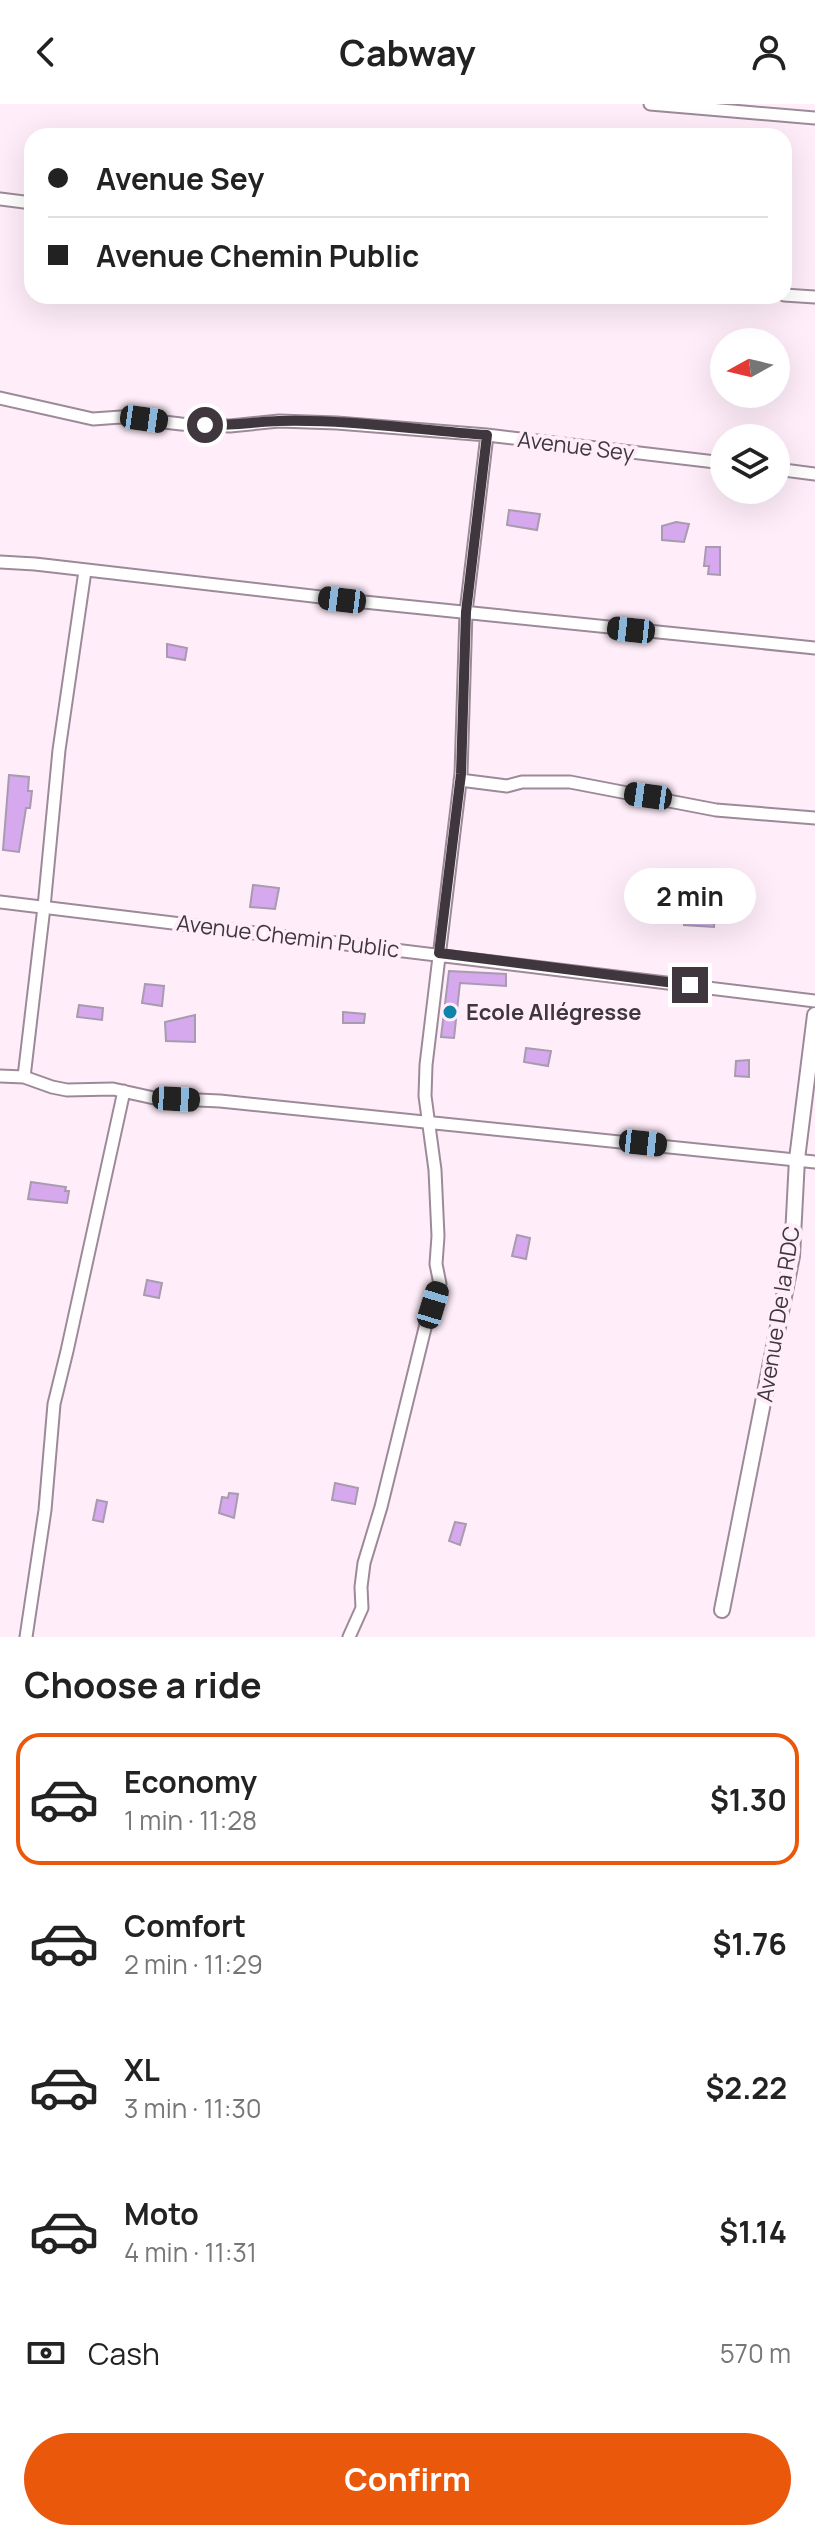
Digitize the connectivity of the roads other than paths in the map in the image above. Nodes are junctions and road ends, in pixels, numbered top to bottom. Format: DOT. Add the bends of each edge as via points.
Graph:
graph roads {
  1 [pos="650,104"];
  2 [pos="815,118"];
  3 [pos="0,199"];
  4 [pos="24,202"];
  5 [pos="792,296"];
  6 [pos="815,297"];
  7 [pos="0,398"];
  8 [pos="487,435"];
  9 [pos="710,461"];
  10 [pos="790,471"];
  11 [pos="815,474"];
  12 [pos="0,562"];
  13 [pos="85,571"];
  14 [pos="466,612"];
  15 [pos="815,648"];
  16 [pos="460,780"];
  17 [pos="815,818"];
  18 [pos="0,902"];
  19 [pos="44,907"];
  20 [pos="439,953"];
  21 [pos="815,1001"];
  22 [pos="815,1015"];
  23 [pos="0,1076"];
  24 [pos="24,1077"];
  25 [pos="124,1091"];
  26 [pos="427,1121"];
  27 [pos="797,1159"];
  28 [pos="815,1162"];
  29 [pos="722,1610"];
  30 [pos="26,1637"];
  31 [pos="349,1637"];
  1 -- 2 [label="street"];
  3 -- 4 [label="street"];
  5 -- 6 [label="street"];
  7 -- 8 [label="street, Avenue Sey" via="93,419 230,426 337,423"];
  8 -- 9 [label="street, Avenue Sey"];
  8 -- 14 [label="street"];
  10 -- 11 [label="street"];
  12 -- 13 [label="street"];
  13 -- 14 [label="street"];
  13 -- 19 [label="street" via="59,750"];
  14 -- 15 [label="street"];
  14 -- 16 [label="street"];
  16 -- 17 [label="street" via="507,786 570,782 716,810"];
  16 -- 20 [label="street"];
  18 -- 19 [label="street, Avenue Chemin Public"];
  19 -- 20 [label="street, Avenue Chemin Public"];
  19 -- 24 [label="street"];
  20 -- 21 [label="street, Avenue Chemin Public"];
  20 -- 26 [label="street" via="426,1065"];
  22 -- 27 [label="street, Avenue De la RDC"];
  23 -- 24 [label="street"];
  24 -- 25 [label="street" via="67,1090"];
  25 -- 26 [label="street" via="154,1098"];
  25 -- 30 [label="street" via="56,1391"];
  26 -- 27 [label="street"];
  26 -- 31 [label="street" via="440,1284 364,1563 362,1608"];
  27 -- 28 [label="street"];
  27 -- 29 [label="street, Avenue De la RDC" via="792,1256"];
}
